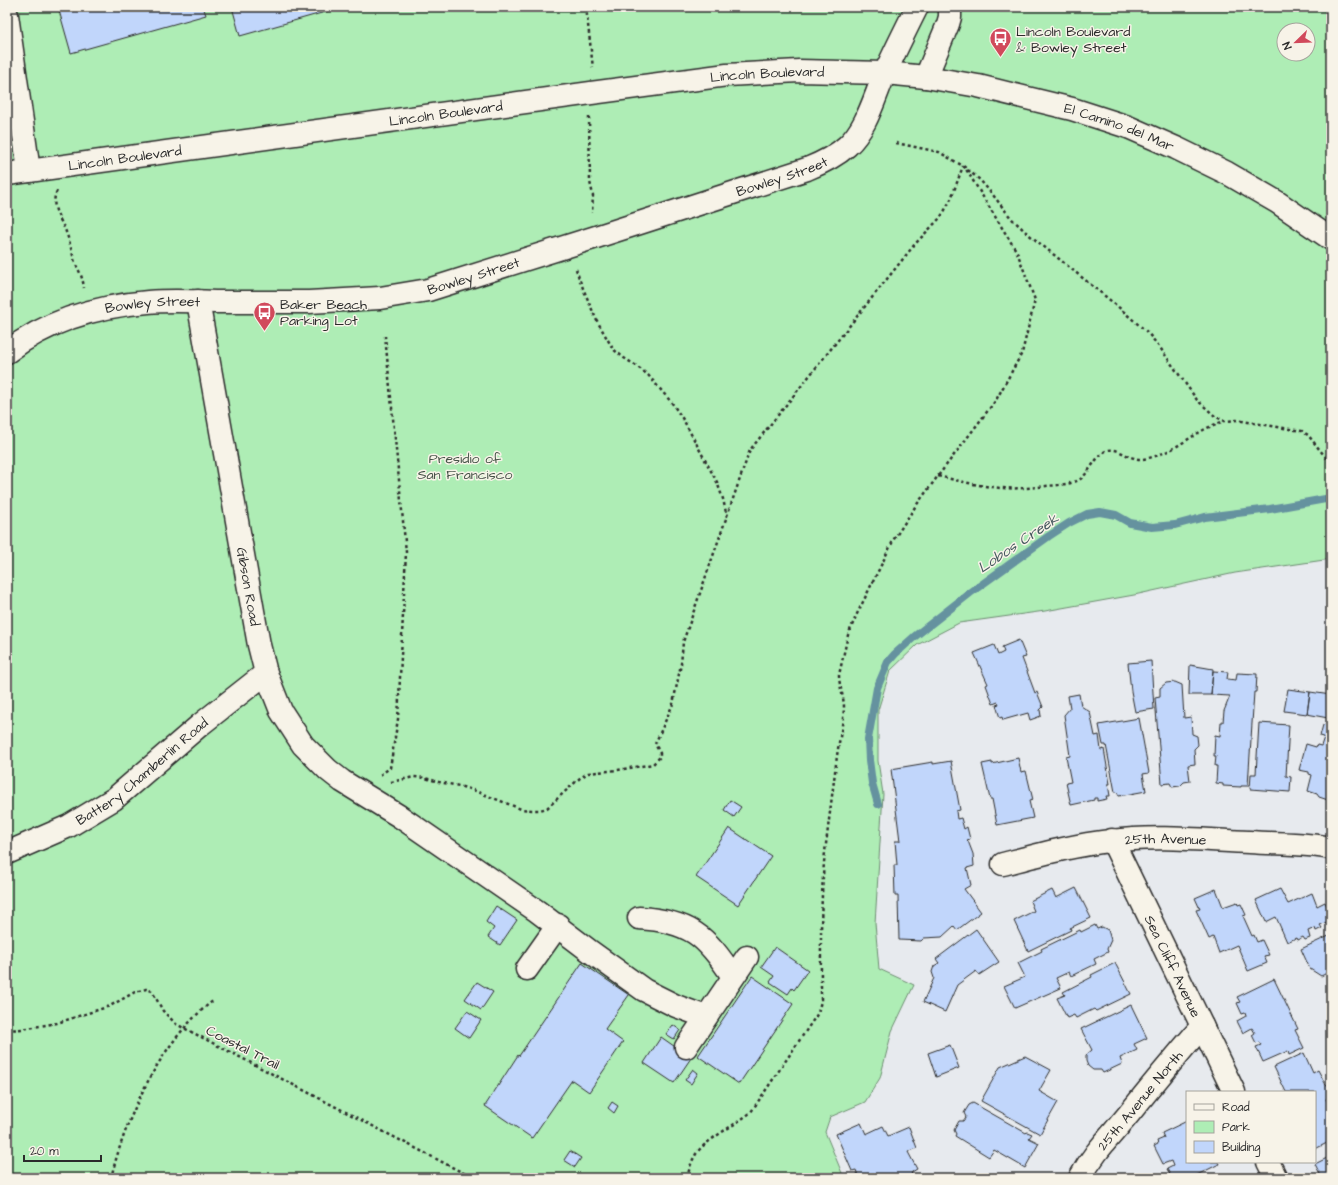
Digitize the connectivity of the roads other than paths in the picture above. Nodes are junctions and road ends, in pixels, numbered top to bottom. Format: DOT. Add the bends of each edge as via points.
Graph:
graph roads {
  1 [pos="917,7"];
  2 [pos="950,7"];
  3 [pos="7,15"];
  4 [pos="885,73"];
  5 [pos="926,77"];
  6 [pos="29,171"];
  7 [pos="7,174"];
  8 [pos="1331,239"];
  9 [pos="198,301"];
  10 [pos="7,352"];
  11 [pos="266,672"];
  12 [pos="1112,840"];
  13 [pos="1331,848"];
  14 [pos="7,853"];
  15 [pos="1003,864"];
  16 [pos="639,918"];
  17 [pos="558,925"];
  18 [pos="747,957"];
  19 [pos="527,969"];
  20 [pos="733,977"];
  21 [pos="706,1017"];
  22 [pos="1202,1026"];
  23 [pos="686,1047"];
  24 [pos="1234,1091"];
  25 [pos="1268,1163"];
  26 [pos="1080,1178"];
  27 [pos="1276,1178"];
  1 -- 4 [label="street, Bowley Street"];
  2 -- 5 [label="street" via="948,24"];
  3 -- 6 [label="street"];
  4 -- 5 [label="street, El Camino del Mar"];
  4 -- 6 [label="street, Lincoln Boulevard" via="814,71 703,78"];
  4 -- 9 [label="street, Bowley Street" via="861,129 848,146 832,158 807,169 570,246 404,295 309,302"];
  5 -- 8 [label="street, El Camino del Mar" via="1045,102 1128,127 1227,173 1277,202"];
  6 -- 7 [label="street, Lincoln Boulevard"];
  9 -- 10 [label="street, Bowley Street" via="148,302 99,310 70,318 36,332"];
  9 -- 11 [label="street, Gibson Road"];
  11 -- 14 [label="street, Battery Chamberlin Road" via="114,799 69,826"];
  11 -- 17 [label="street, Gibson Road" via="281,711 303,745 328,770"];
  12 -- 13 [label="street, 25th Avenue" via="1177,838"];
  12 -- 15 [label="street, 25th Avenue"];
  12 -- 22 [label="street, Sea Cliff Avenue"];
  16 -- 20 [label="street" via="671,922 697,934 716,951"];
  17 -- 19 [label="street"];
  17 -- 21 [label="street, Gibson Road" via="644,990"];
  18 -- 20 [label="street"];
  20 -- 21 [label="street"];
  21 -- 23 [label="street"];
  22 -- 24 [label="street, Sea Cliff Avenue"];
  22 -- 26 [label="street, 25th Avenue North" via="1100,1146"];
  25 -- 27 [label="street"];
}
